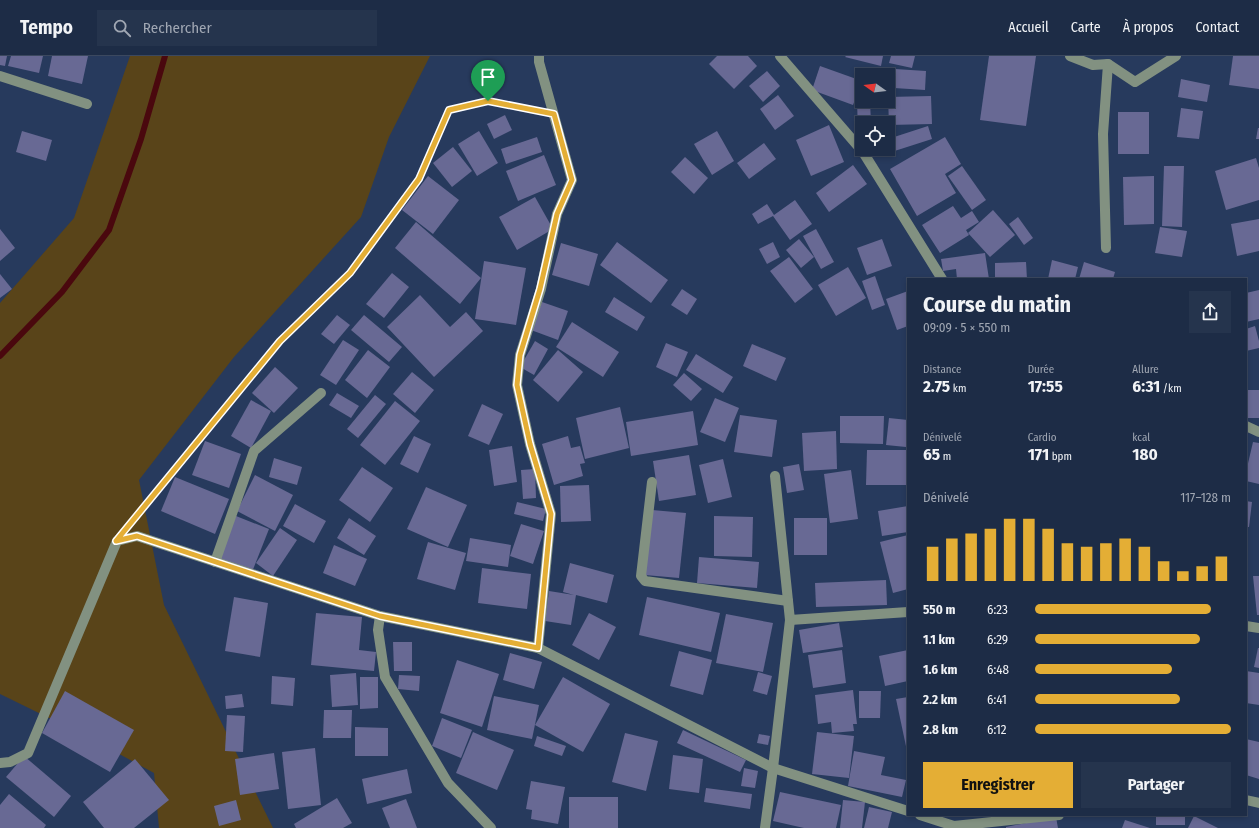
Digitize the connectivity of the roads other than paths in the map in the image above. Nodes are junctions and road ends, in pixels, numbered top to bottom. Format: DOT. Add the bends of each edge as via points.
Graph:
graph roads {
  1 [pos="539,56"];
  2 [pos="780,56"];
  3 [pos="1070,56"];
  4 [pos="1176,56"];
  5 [pos="1108,64"];
  6 [pos="0,76"];
  7 [pos="87,104"];
  8 [pos="1106,248"];
  9 [pos="941,278"];
  10 [pos="321,393"];
  11 [pos="1247,426"];
  12 [pos="1259,432"];
  13 [pos="775,476"];
  14 [pos="652,482"];
  15 [pos="215,562"];
  16 [pos="788,601"];
  17 [pos="907,612"];
  18 [pos="380,616"];
  19 [pos="790,620"];
  20 [pos="1247,626"];
  21 [pos="1259,628"];
  22 [pos="538,648"];
  23 [pos="0,762"];
  24 [pos="774,768"];
  25 [pos="1247,800"];
  26 [pos="1259,803"];
  27 [pos="907,811"];
  28 [pos="923,816"];
  29 [pos="1049,816"];
  30 [pos="491,828"];
  31 [pos="765,828"];
  1 -- 22 [label="street" via="572,180 557,214 540,289 520,355 517,385 530,444 551,514"];
  2 -- 9 [label="street" via="864,152"];
  3 -- 5 [label="street" via="1093,65"];
  4 -- 5 [label="street" via="1135,82"];
  5 -- 8 [label="street" via="1103,134"];
  6 -- 7 [label="street"];
  10 -- 15 [label="street" via="254,451"];
  11 -- 12 [label="street"];
  13 -- 16 [label="street"];
  14 -- 16 [label="street" via="641,576 646,581"];
  15 -- 18 [label="street"];
  15 -- 23 [label="street" via="137,536 116,541 28,753 10,762"];
  16 -- 19 [label="street"];
  17 -- 19 [label="street"];
  18 -- 22 [label="street"];
  18 -- 30 [label="street" via="378,630 385,677 448,783"];
  19 -- 24 [label="street"];
  20 -- 21 [label="street"];
  22 -- 24 [label="street"];
  24 -- 27 [label="street"];
  24 -- 31 [label="street"];
  25 -- 26 [label="street"];
  28 -- 29 [label="street" via="954,826"];
}
